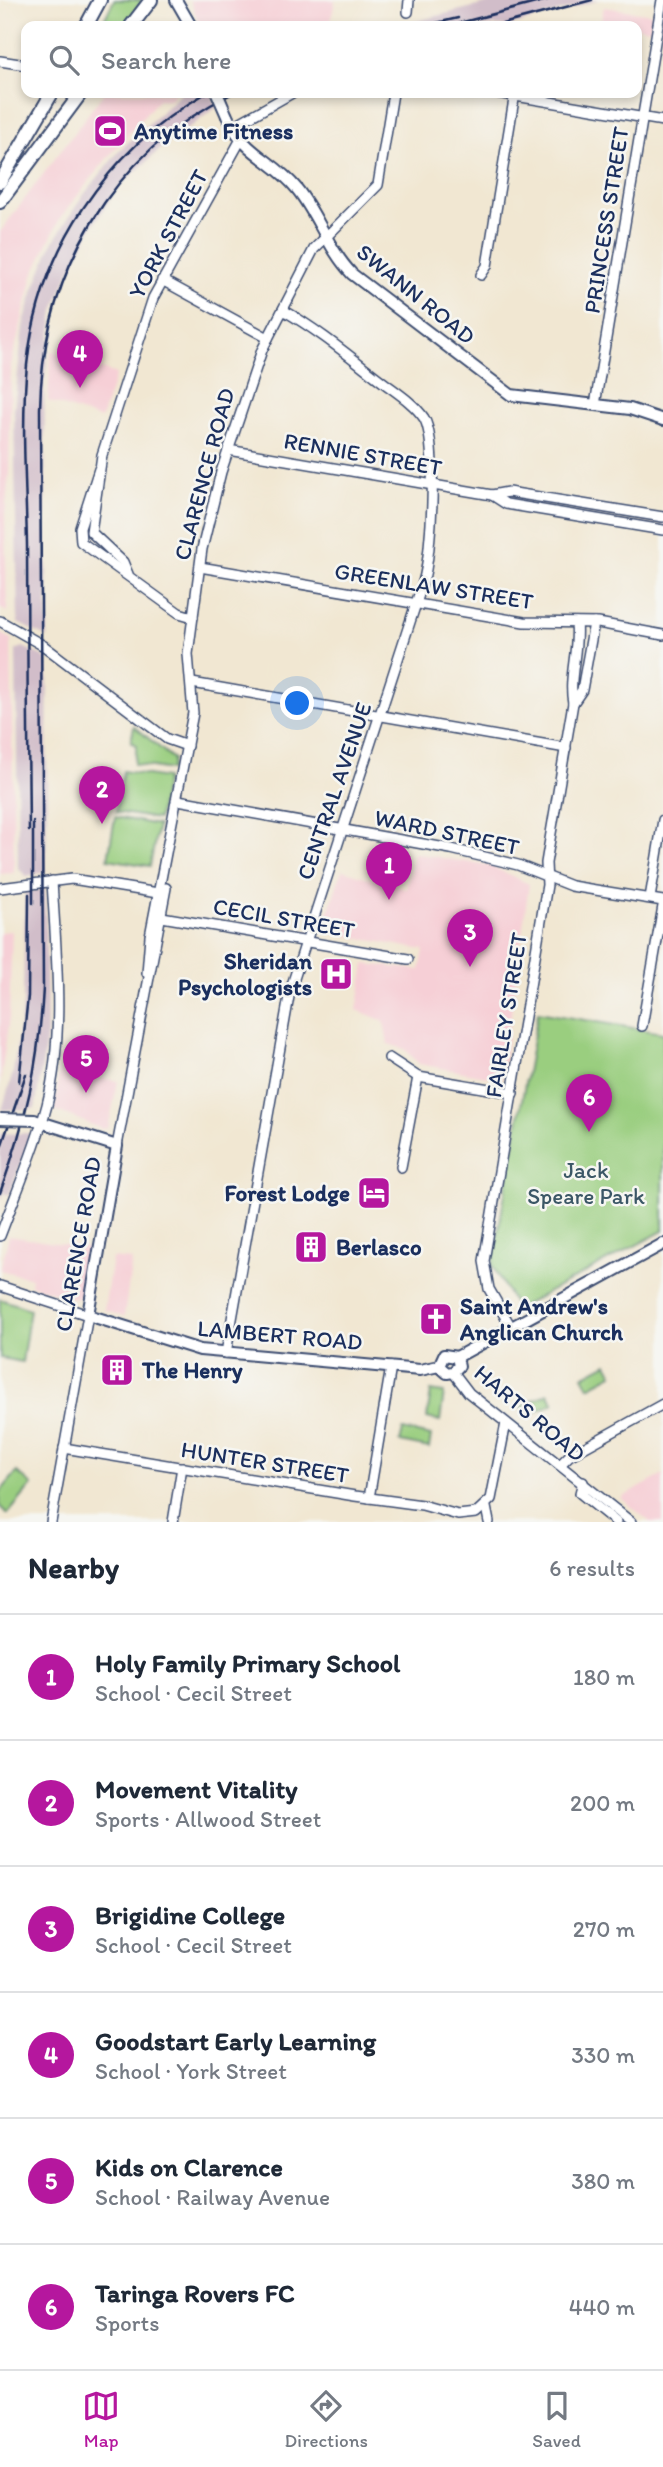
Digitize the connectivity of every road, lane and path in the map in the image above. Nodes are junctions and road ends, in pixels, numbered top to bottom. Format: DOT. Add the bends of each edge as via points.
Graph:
graph roads {
  1 [pos="100,0"];
  2 [pos="151,0"];
  3 [pos="176,0"];
  4 [pos="409,0"];
  5 [pos="662,0"];
  6 [pos="408,12"];
  7 [pos="90,21"];
  8 [pos="135,21"];
  9 [pos="188,21"];
  10 [pos="0,61"];
  11 [pos="21,65"];
  12 [pos="47,98"];
  13 [pos="76,98"];
  14 [pos="219,98"];
  15 [pos="281,98"];
  16 [pos="392,98"];
  17 [pos="514,98"];
  18 [pos="536,98"];
  19 [pos="642,118"];
  20 [pos="230,121"];
  21 [pos="663,121"];
  22 [pos="240,141"];
  23 [pos="1,178"];
  24 [pos="0,202"];
  25 [pos="326,237"];
  26 [pos="481,275"];
  27 [pos="162,279"];
  28 [pos="284,310"];
  29 [pos="268,338"];
  30 [pos="595,405"];
  31 [pos="663,419"];
  32 [pos="228,450"];
  33 [pos="431,485"];
  34 [pos="492,495"];
  35 [pos="663,517"];
  36 [pos="663,530"];
  37 [pos="200,567"];
  38 [pos="416,602"];
  39 [pos="193,617"];
  40 [pos="0,621"];
  41 [pos="576,623"];
  42 [pos="594,623"];
  43 [pos="663,635"];
  44 [pos="192,683"];
  45 [pos="573,703"];
  46 [pos="380,716"];
  47 [pos="187,746"];
  48 [pos="566,748"];
  49 [pos="178,800"];
  50 [pos="663,820"];
  51 [pos="341,829"];
  52 [pos="545,878"];
  53 [pos="52,881"];
  54 [pos="1,889"];
  55 [pos="162,894"];
  56 [pos="650,898"];
  57 [pos="663,903"];
  58 [pos="157,916"];
  59 [pos="304,942"];
  60 [pos="408,959"];
  61 [pos="642,1026"];
  62 [pos="389,1058"];
  63 [pos="418,1077"];
  64 [pos="513,1093"];
  65 [pos="0,1121"];
  66 [pos="38,1121"];
  67 [pos="117,1146"];
  68 [pos="401,1167"];
  69 [pos="0,1236"];
  70 [pos="663,1244"];
  71 [pos="0,1286"];
  72 [pos="88,1315"];
  73 [pos="511,1327"];
  74 [pos="226,1353"];
  75 [pos="457,1357"];
  76 [pos="439,1366"];
  77 [pos="391,1367"];
  78 [pos="453,1372"];
  79 [pos="663,1404"];
  80 [pos="506,1423"];
  81 [pos="64,1448"];
  82 [pos="560,1465"];
  83 [pos="182,1467"];
  84 [pos="583,1482"];
  85 [pos="369,1498"];
  86 [pos="486,1507"];
  87 [pos="434,1509"];
  88 [pos="444,1517"];
  89 [pos="460,1517"];
  90 [pos="51,1522"];
  91 [pos="173,1522"];
  92 [pos="432,1522"];
  93 [pos="489,1522"];
  94 [pos="616,1522"];
  95 [pos="631,1522"];
  1 -- 7 [label="highway"];
  2 -- 8 [label="highway"];
  3 -- 9 [label="main road"];
  4 -- 6 [label="street"];
  5 -- 19 [label="street, PRINCESS STREET"];
  10 -- 11 [label="street"];
  12 -- 23 [label="highway"];
  13 -- 24 [label="highway"];
  14 -- 20 [label="main road, SWANN ROAD, bridge"];
  15 -- 20 [label="street"];
  16 -- 25 [label="street, CLARENCE ROAD" via="377,185"];
  17 -- 26 [label="street" via="487,266"];
  18 -- 19 [label="street"];
  19 -- 21 [label="street"];
  19 -- 30 [label="street, PRINCESS STREET"];
  20 -- 22 [label="main road, SWANN ROAD"];
  22 -- 25 [label="main road, SWANN ROAD" via="296,188"];
  22 -- 27 [label="street, YORK STREET"];
  25 -- 28 [label="street, CLARENCE ROAD" via="314,249"];
  25 -- 30 [label="main road, SWANN ROAD" via="360,282 508,393"];
  27 -- 29 [label="street"];
  27 -- 39 [label="street, YORK STREET" via="93,480 80,537 84,545 179,613"];
  28 -- 29 [label="street, CLARENCE ROAD"];
  28 -- 33 [label="street, CENTRAL AVENUE" via="416,408 429,430"];
  29 -- 32 [label="street, CLARENCE ROAD"];
  30 -- 31 [label="main road, SWANN ROAD"];
  32 -- 33 [label="street, RENNIE STREET"];
  32 -- 37 [label="street, CLARENCE ROAD"];
  33 -- 34 [label="street, RENNIE STREET"];
  33 -- 38 [label="street, CENTRAL AVENUE" via="429,559"];
  34 -- 35 [label="street, RENNIE STREET" via="508,492"];
  34 -- 36 [label="street, RENNIE STREET" via="506,504"];
  37 -- 38 [label="street, GREENLAW STREET"];
  37 -- 39 [label="street, CLARENCE ROAD"];
  38 -- 41 [label="street, GREENLAW STREET" via="524,622"];
  38 -- 46 [label="street, CENTRAL AVENUE"];
  39 -- 44 [label="street, CLARENCE ROAD" via="188,657"];
  40 -- 47 [label="street" via="44,646 167,739"];
  41 -- 42 [label="street, GREENLAW STREET"];
  41 -- 45 [label="street, FAIRLEY STREET"];
  42 -- 43 [label="street, GREENLAW STREET"];
  42 -- 45 [label="street, FAIRLEY STREET" via="582,690"];
  44 -- 46 [label="street"];
  44 -- 47 [label="street, CLARENCE ROAD" via="194,708"];
  45 -- 48 [label="street, FAIRLEY STREET"];
  46 -- 48 [label="street"];
  46 -- 51 [label="street, CENTRAL AVENUE"];
  47 -- 49 [label="street, CLARENCE ROAD"];
  48 -- 52 [label="street, FAIRLEY STREET"];
  49 -- 51 [label="street, WARD STREET"];
  49 -- 55 [label="street, CLARENCE ROAD"];
  50 -- 56 [label="street"];
  51 -- 52 [label="street, WARD STREET" via="492,858"];
  51 -- 59 [label="street, CENTRAL AVENUE"];
  52 -- 56 [label="street, WARD STREET"];
  52 -- 64 [label="street, FAIRLEY STREET"];
  53 -- 54 [label="street"];
  53 -- 55 [label="street" via="79,879"];
  53 -- 66 [label="street" via="57,1025 52,1075"];
  55 -- 58 [label="street, CLARENCE ROAD"];
  56 -- 57 [label="street, WARD STREET"];
  57 -- 61 [label="street"];
  58 -- 59 [label="street, CECIL STREET"];
  58 -- 67 [label="street, CLARENCE ROAD"];
  59 -- 60 [label="street, CECIL STREET"];
  59 -- 74 [label="street, CENTRAL AVENUE" via="290,991"];
  62 -- 63 [label="street"];
  63 -- 64 [label="street"];
  63 -- 68 [label="street"];
  64 -- 73 [label="street, FAIRLEY STREET" via="484,1266 489,1289"];
  65 -- 66 [label="main road, bridge"];
  66 -- 67 [label="main road"];
  66 -- 69 [label="street"];
  67 -- 72 [label="main road, CLARENCE ROAD"];
  70 -- 73 [label="main road"];
  71 -- 72 [label="street, LAMBERT ROAD"];
  72 -- 74 [label="main road, LAMBERT ROAD" via="192,1349"];
  72 -- 81 [label="street, CLARENCE ROAD"];
  73 -- 75 [label="main road"];
  74 -- 77 [label="main road, LAMBERT ROAD"];
  75 -- 76 [label="main road" via="444,1355"];
  75 -- 78 [label="main road" via="459,1366"];
  76 -- 77 [label="main road, LAMBERT ROAD" via="421,1370"];
  76 -- 78 [label="main road"];
  77 -- 85 [label="street"];
  78 -- 80 [label="street, HARTS ROAD" via="469,1393"];
  79 -- 82 [label="street"];
  80 -- 82 [label="street, HARTS ROAD"];
  80 -- 86 [label="street"];
  81 -- 83 [label="street, HUNTER STREET"];
  81 -- 90 [label="street, CLARENCE ROAD"];
  82 -- 84 [label="street, HARTS ROAD"];
  83 -- 85 [label="street, HUNTER STREET"];
  83 -- 91 [label="street"];
  84 -- 94 [label="street, HARTS ROAD" via="580,1492"];
  84 -- 95 [label="street, HARTS ROAD"];
  85 -- 87 [label="street, HUNTER STREET"];
  86 -- 89 [label="street"];
  86 -- 93 [label="street"];
  87 -- 88 [label="street, HUNTER STREET"];
  87 -- 92 [label="street"];
  88 -- 89 [label="street, HUNTER STREET"];
}
